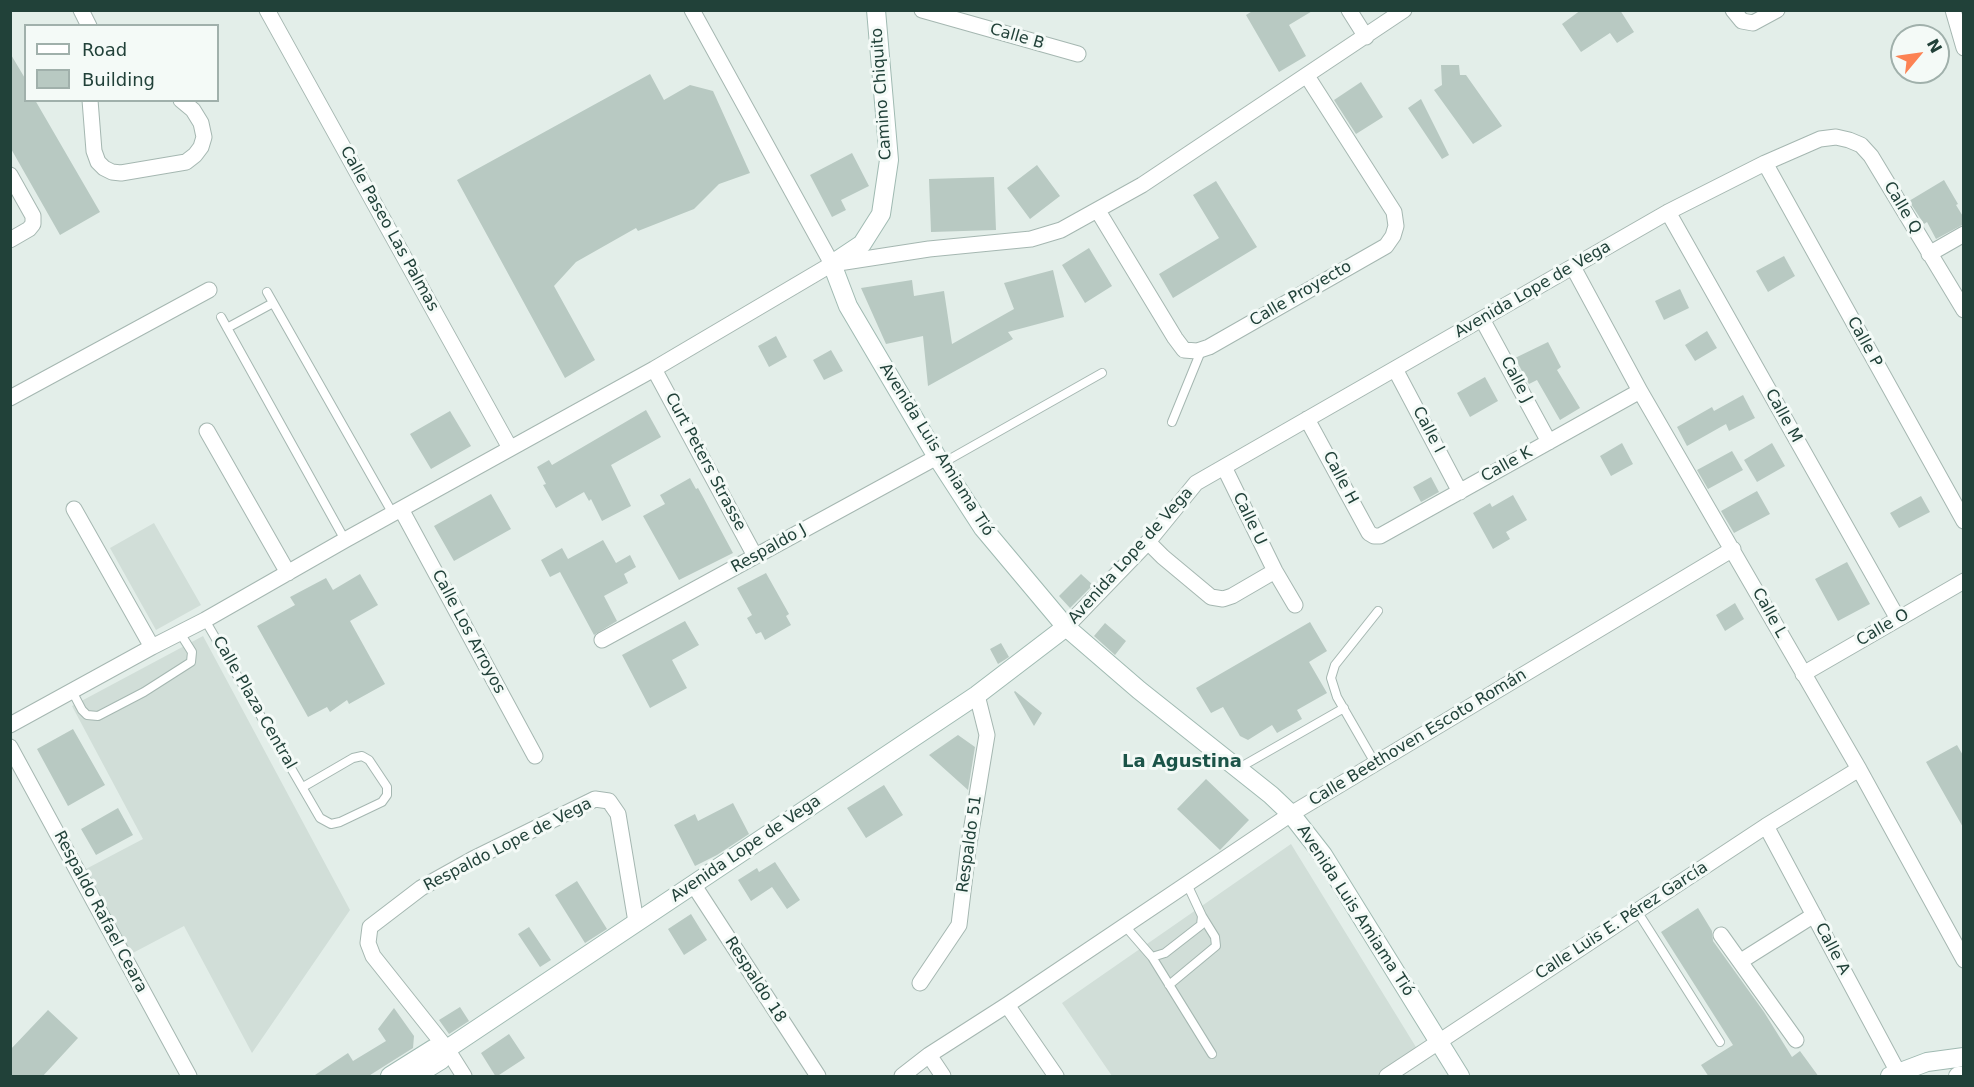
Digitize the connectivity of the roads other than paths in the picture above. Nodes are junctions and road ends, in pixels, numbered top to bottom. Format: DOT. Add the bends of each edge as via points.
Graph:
graph roads {
  1 [pos="81,10"];
  2 [pos="267,10"];
  3 [pos="692,10"];
  4 [pos="876,10"];
  5 [pos="922,10"];
  6 [pos="1349,10"];
  7 [pos="1404,10"];
  8 [pos="1733,10"];
  9 [pos="1777,10"];
  10 [pos="1953,10"];
  11 [pos="88,24"];
  12 [pos="1366,37"];
  13 [pos="1964,48"];
  14 [pos="1078,54"];
  15 [pos="1307,76"];
  16 [pos="90,102"];
  17 [pos="183,102"];
  18 [pos="1820,139"];
  19 [pos="1765,163"];
  20 [pos="10,175"];
  21 [pos="1098,211"];
  22 [pos="1668,212"];
  23 [pos="1964,234"];
  24 [pos="10,240"];
  25 [pos="1929,254"];
  26 [pos="832,264"];
  27 [pos="1573,267"];
  28 [pos="209,290"];
  29 [pos="267,292"];
  30 [pos="273,303"];
  31 [pos="1964,310"];
  32 [pos="222,317"];
  33 [pos="1482,319"];
  34 [pos="227,328"];
  35 [pos="1202,349"];
  36 [pos="654,369"];
  37 [pos="1395,369"];
  38 [pos="1102,373"];
  39 [pos="1640,391"];
  40 [pos="10,398"];
  41 [pos="1308,419"];
  42 [pos="1172,422"];
  43 [pos="207,431"];
  44 [pos="1549,442"];
  45 [pos="510,448"];
  46 [pos="939,460"];
  47 [pos="1224,467"];
  48 [pos="1460,492"];
  49 [pos="74,509"];
  50 [pos="397,511"];
  51 [pos="1964,521"];
  52 [pos="1374,536"];
  53 [pos="345,540"];
  54 [pos="1148,542"];
  55 [pos="1732,549"];
  56 [pos="755,556"];
  57 [pos="1275,571"];
  58 [pos="288,573"];
  59 [pos="1964,580"];
  60 [pos="1295,605"];
  61 [pos="1378,611"];
  62 [pos="1898,619"];
  63 [pos="205,620"];
  64 [pos="1066,627"];
  65 [pos="180,633"];
  66 [pos="602,640"];
  67 [pos="152,647"];
  68 [pos="1803,674"];
  69 [pos="72,691"];
  70 [pos="977,695"];
  71 [pos="1344,708"];
  72 [pos="10,725"];
  73 [pos="10,747"];
  74 [pos="535,756"];
  75 [pos="1375,764"];
  76 [pos="1238,768"];
  77 [pos="1858,769"];
  78 [pos="303,787"];
  79 [pos="1291,814"];
  80 [pos="1766,826"];
  81 [pos="693,884"];
  82 [pos="1187,884"];
  83 [pos="1637,911"];
  84 [pos="1814,915"];
  85 [pos="1202,916"];
  86 [pos="636,922"];
  87 [pos="1125,926"];
  88 [pos="1721,935"];
  89 [pos="1152,957"];
  90 [pos="1964,960"];
  91 [pos="1741,961"];
  92 [pos="920,983"];
  93 [pos="1169,985"];
  94 [pos="1007,1005"];
  95 [pos="1796,1040"];
  96 [pos="1720,1042"];
  97 [pos="1438,1043"];
  98 [pos="447,1049"];
  99 [pos="1212,1054"];
  100 [pos="929,1055"];
  101 [pos="1964,1057"];
  102 [pos="1896,1075"];
  103 [pos="1964,1076"];
  104 [pos="189,1077"];
  105 [pos="390,1077"];
  106 [pos="416,1077"];
  107 [pos="464,1077"];
  108 [pos="818,1077"];
  109 [pos="902,1077"];
  110 [pos="943,1077"];
  111 [pos="1056,1077"];
  112 [pos="1387,1077"];
  113 [pos="1460,1077"];
  114 [pos="1958,1077"];
  1 -- 11 [label="street"];
  2 -- 45 [label="street, Calle Paseo Las Palmas"];
  3 -- 26 [label="street"];
  4 -- 26 [label="main road, Camino Chiquito" via="889,160 881,214 862,243"];
  5 -- 14 [label="street, Calle B"];
  6 -- 12 [label="street"];
  7 -- 12 [label="street"];
  8 -- 9 [label="street" via="1742,21 1753,23"];
  10 -- 13 [label="street"];
  12 -- 15 [label="street"];
  15 -- 21 [label="street"];
  15 -- 35 [label="street, Calle Proyecto" via="1394,212 1393,236 1386,246"];
  16 -- 17 [label="street" via="98,162 121,173 186,162 195,155 204,137 201,123"];
  18 -- 19 [label="street, Avenida Lope de Vega"];
  18 -- 25 [label="street, Calle Q" via="1836,136 1860,145 1879,169"];
  19 -- 22 [label="street, Avenida Lope de Vega"];
  19 -- 51 [label="street, Calle P"];
  20 -- 24 [label="street" via="33,216 29,229"];
  21 -- 26 [label="street" via="1061,230 1031,239"];
  21 -- 35 [label="street" via="1184,350"];
  22 -- 27 [label="street, Avenida Lope de Vega"];
  22 -- 62 [label="street, Calle M"];
  23 -- 25 [label="street"];
  25 -- 31 [label="street, Calle Q"];
  26 -- 36 [label="street"];
  26 -- 46 [label="main road, Avenida Luis Amiama Tió" via="848,306"];
  27 -- 33 [label="street, Avenida Lope de Vega"];
  27 -- 39 [label="street, Calle L"];
  28 -- 40 [label="street"];
  29 -- 30 [label="lane"];
  30 -- 34 [label="lane"];
  30 -- 50 [label="lane"];
  32 -- 34 [label="lane"];
  33 -- 37 [label="street, Avenida Lope de Vega"];
  33 -- 44 [label="street, Calle J"];
  34 -- 53 [label="lane"];
  35 -- 42 [label="lane"];
  36 -- 45 [label="street"];
  36 -- 56 [label="street, Curt Peters Strasse"];
  37 -- 41 [label="street, Avenida Lope de Vega"];
  37 -- 48 [label="street, Calle I"];
  38 -- 46 [label="lane"];
  39 -- 44 [label="street, Calle K"];
  39 -- 55 [label="street, Calle L"];
  41 -- 47 [label="street, Avenida Lope de Vega"];
  41 -- 52 [label="street, Calle H"];
  43 -- 58 [label="street"];
  44 -- 48 [label="street, Calle K"];
  45 -- 50 [label="street"];
  46 -- 56 [label="street, Respaldo J"];
  46 -- 64 [label="main road, Avenida Luis Amiama Tió" via="983,528"];
  47 -- 54 [label="street, Avenida Lope de Vega" via="1196,483"];
  47 -- 57 [label="street, Calle U"];
  48 -- 52 [label="street, Calle K"];
  49 -- 67 [label="street"];
  50 -- 53 [label="street"];
  50 -- 74 [label="street, Calle Los Arroyos"];
  53 -- 58 [label="street"];
  54 -- 57 [label="street" via="1211,597 1232,596"];
  54 -- 64 [label="street, Avenida Lope de Vega"];
  55 -- 68 [label="street, Calle L"];
  55 -- 75 [label="street, Calle Beethoven Escoto Román"];
  56 -- 66 [label="street, Respaldo J"];
  57 -- 60 [label="street, Calle U"];
  58 -- 63 [label="street"];
  59 -- 62 [label="street, Calle O"];
  61 -- 71 [label="lane" via="1335,665 1331,678"];
  62 -- 68 [label="street, Calle O"];
  63 -- 65 [label="street"];
  63 -- 78 [label="lane, Calle Plaza Central"];
  64 -- 70 [label="main road, Avenida Lope de Vega"];
  64 -- 76 [label="main road, Avenida Luis Amiama Tió"];
  65 -- 67 [label="street"];
  65 -- 69 [label="lane" via="192,652 191,662 98,717 82,710"];
  67 -- 69 [label="street"];
  68 -- 77 [label="street, Calle L"];
  69 -- 72 [label="street"];
  70 -- 81 [label="main road, Avenida Lope de Vega"];
  70 -- 92 [label="street, Respaldo 51" via="987,735 959,925"];
  71 -- 75 [label="lane"];
  71 -- 76 [label="lane"];
  73 -- 104 [label="street, Respaldo Rafael Ceara"];
  75 -- 79 [label="street, Calle Beethoven Escoto Román"];
  76 -- 79 [label="main road, Avenida Luis Amiama Tió"];
  77 -- 80 [label="street, Calle Luis E. Pérez García"];
  77 -- 90 [label="street, Calle L"];
  78 -- 78 [label="lane, Calle Plaza Central" via="320,818 331,824 382,802 387,795 387,787 362,756"];
  79 -- 82 [label="street, Calle Beethoven Escoto Román"];
  79 -- 97 [label="main road, Avenida Luis Amiama Tió" via="1323,855"];
  80 -- 83 [label="street, Calle Luis E. Pérez García"];
  80 -- 84 [label="street, Calle A"];
  81 -- 86 [label="main road, Avenida Lope de Vega"];
  81 -- 108 [label="street, Respaldo 18"];
  82 -- 85 [label="lane"];
  82 -- 87 [label="street, Calle Beethoven Escoto Román"];
  83 -- 96 [label="lane"];
  83 -- 97 [label="street, Calle Luis E. Pérez García"];
  84 -- 91 [label="street"];
  84 -- 102 [label="street, Calle A"];
  85 -- 89 [label="lane" via="1201,925"];
  85 -- 93 [label="lane" via="1216,946"];
  86 -- 98 [label="main road, Avenida Lope de Vega"];
  86 -- 98 [label="street, Respaldo Lope de Vega" via="618,814 609,801 595,799 421,888 370,927 368,943 373,956"];
  87 -- 89 [label="lane"];
  87 -- 94 [label="street, Calle Beethoven Escoto Román"];
  88 -- 91 [label="street"];
  89 -- 93 [label="lane"];
  91 -- 95 [label="street"];
  93 -- 99 [label="lane"];
  94 -- 100 [label="street, Calle Beethoven Escoto Román"];
  94 -- 111 [label="street"];
  97 -- 112 [label="street, Calle Luis E. Pérez García"];
  97 -- 113 [label="main road, Avenida Luis Amiama Tió"];
  98 -- 105 [label="main road, Avenida Lope de Vega" via="433,1049"];
  98 -- 106 [label="main road, Avenida Lope de Vega" via="441,1060"];
  98 -- 107 [label="street, Respaldo Lope de Vega"];
  100 -- 109 [label="street, Calle Beethoven Escoto Román"];
  100 -- 110 [label="street"];
  101 -- 102 [label="main road" via="1927,1062"];
  103 -- 114 [label="main road"];
}
